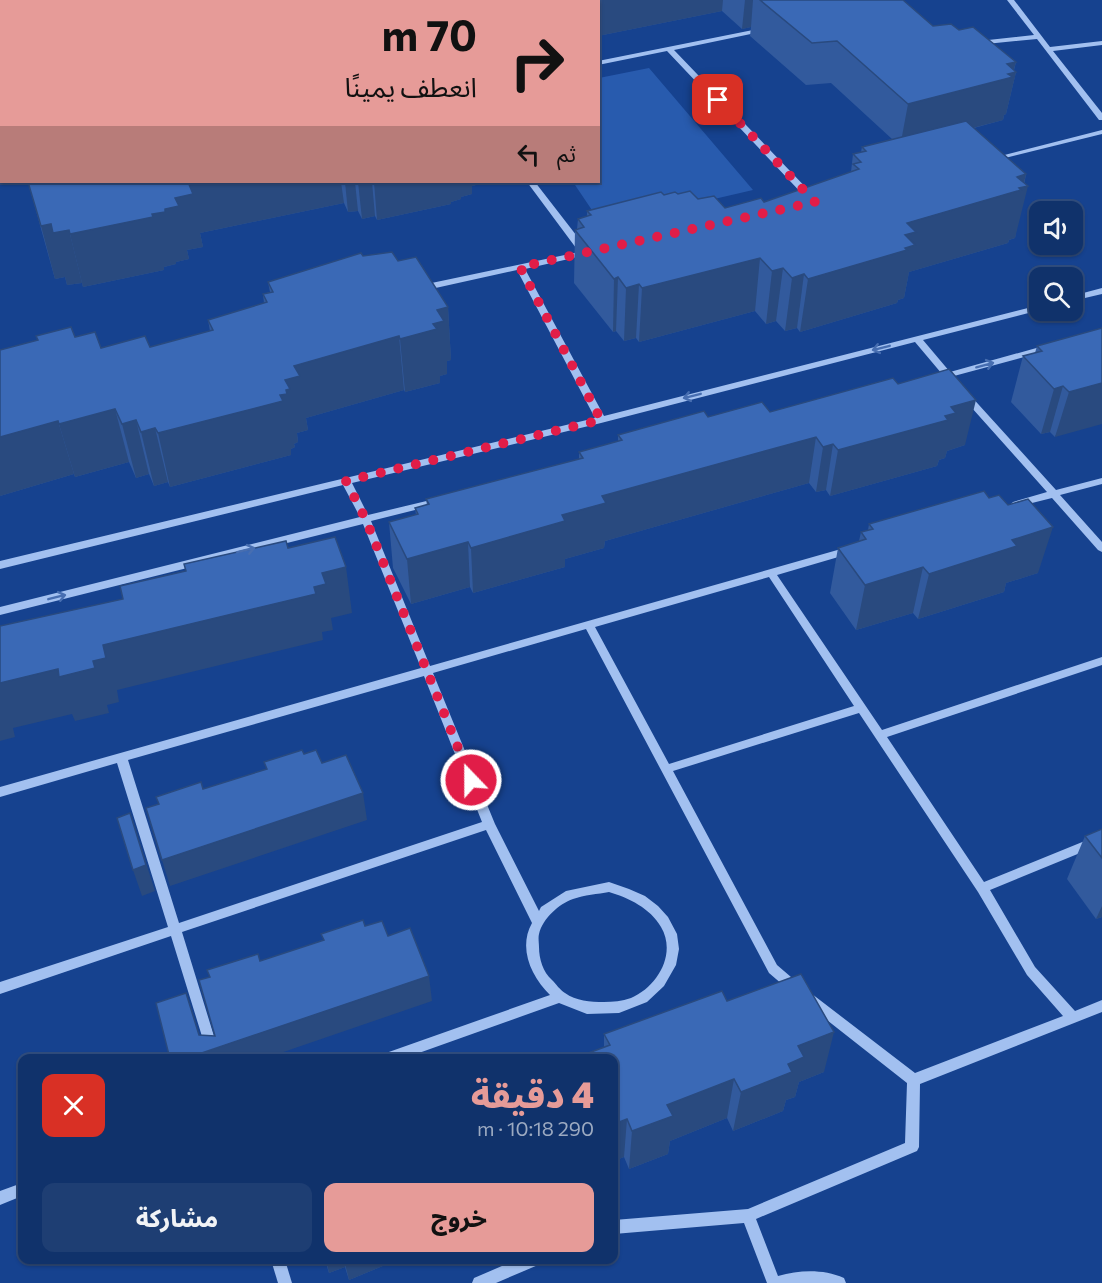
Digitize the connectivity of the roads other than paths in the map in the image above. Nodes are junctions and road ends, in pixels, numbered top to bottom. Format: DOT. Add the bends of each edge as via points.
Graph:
graph roads {
  1 [pos="1010,0"];
  2 [pos="770,28"];
  3 [pos="1039,37"];
  4 [pos="966,43"];
  5 [pos="1102,43"];
  6 [pos="669,48"];
  7 [pos="1050,49"];
  8 [pos="600,63"];
  9 [pos="1102,118"];
  10 [pos="1102,132"];
  11 [pos="987,160"];
  12 [pos="532,183"];
  13 [pos="826,200"];
  14 [pos="815,202"];
  15 [pos="803,205"];
  16 [pos="596,250"];
  17 [pos="585,253"];
  18 [pos="520,267"];
  19 [pos="416,290"];
  20 [pos="1102,291"];
  21 [pos="1083,296"];
  22 [pos="1029,310"];
  23 [pos="917,339"];
  24 [pos="1058,345"];
  25 [pos="948,375"];
  26 [pos="936,378"];
  27 [pos="601,420"];
  28 [pos="346,481"];
  29 [pos="1102,481"];
  30 [pos="1052,494"];
  31 [pos="447,500"];
  32 [pos="1007,506"];
  33 [pos="366,520"];
  34 [pos="861,548"];
  35 [pos="1102,548"];
  36 [pos="0,566"];
  37 [pos="771,573"];
  38 [pos="0,611"];
  39 [pos="589,626"];
  40 [pos="1102,661"];
  41 [pos="426,672"];
  42 [pos="862,708"];
  43 [pos="879,735"];
  44 [pos="121,757"];
  45 [pos="666,769"];
  46 [pos="0,792"];
  47 [pos="489,824"];
  48 [pos="1102,839"];
  49 [pos="982,888"];
  50 [pos="537,920"];
  51 [pos="175,928"];
  52 [pos="0,988"];
  53 [pos="560,997"];
  54 [pos="1102,1006"];
  55 [pos="1073,1018"];
  56 [pos="213,1054"];
  57 [pos="400,1054"];
  58 [pos="914,1080"];
  59 [pos="18,1191"];
  60 [pos="0,1198"];
  61 [pos="748,1216"];
  62 [pos="618,1227"];
  63 [pos="279,1264"];
  64 [pos="524,1264"];
  65 [pos="285,1283"];
  66 [pos="479,1283"];
  67 [pos="776,1283"];
  68 [pos="839,1283"];
  1 -- 3 [label="street"];
  2 -- 6 [label="street"];
  3 -- 4 [label="street"];
  3 -- 7 [label="street"];
  5 -- 7 [label="street"];
  6 -- 8 [label="street"];
  6 -- 14 [label="street"];
  7 -- 9 [label="street"];
  10 -- 11 [label="street"];
  12 -- 17 [label="street"];
  13 -- 14 [label="street"];
  14 -- 15 [label="street"];
  16 -- 17 [label="street"];
  17 -- 18 [label="street"];
  18 -- 19 [label="street"];
  18 -- 27 [label="street"];
  20 -- 21 [label="street"];
  22 -- 23 [label="street"];
  23 -- 25 [label="street"];
  23 -- 27 [label="street, one-way"];
  25 -- 24 [label="street, one-way"];
  25 -- 26 [label="street"];
  25 -- 30 [label="street"];
  27 -- 28 [label="street"];
  28 -- 33 [label="street"];
  28 -- 36 [label="street"];
  29 -- 30 [label="street"];
  30 -- 32 [label="street"];
  30 -- 35 [label="street"];
  31 -- 33 [label="street"];
  38 -- 33 [label="street, one-way"];
  33 -- 41 [label="street"];
  34 -- 37 [label="street"];
  37 -- 39 [label="street"];
  37 -- 42 [label="street"];
  39 -- 41 [label="street"];
  39 -- 45 [label="street"];
  40 -- 43 [label="street"];
  41 -- 44 [label="street"];
  41 -- 47 [label="street"];
  42 -- 43 [label="street"];
  42 -- 45 [label="street"];
  43 -- 49 [label="street"];
  44 -- 46 [label="street"];
  44 -- 51 [label="street"];
  45 -- 58 [label="street" via="773,969"];
  47 -- 50 [label="street"];
  47 -- 51 [label="street"];
  48 -- 49 [label="street"];
  49 -- 55 [label="street" via="1031,971"];
  50 -- 53 [label="street" via="530,940 533,961 542,981"];
  50 -- 53 [label="street" via="567,894 609,887 630,892 648,903 662,917 670,935 672,954 667,973 653,991 633,1004 583,1007"];
  51 -- 52 [label="street"];
  51 -- 56 [label="street"];
  53 -- 57 [label="street"];
  54 -- 55 [label="street"];
  55 -- 58 [label="street"];
  58 -- 61 [label="street" via="914,1146"];
  59 -- 60 [label="street"];
  61 -- 62 [label="street"];
  61 -- 67 [label="street"];
  63 -- 65 [label="street"];
  64 -- 66 [label="street"];
  67 -- 68 [label="street" via="799,1277"];
}
